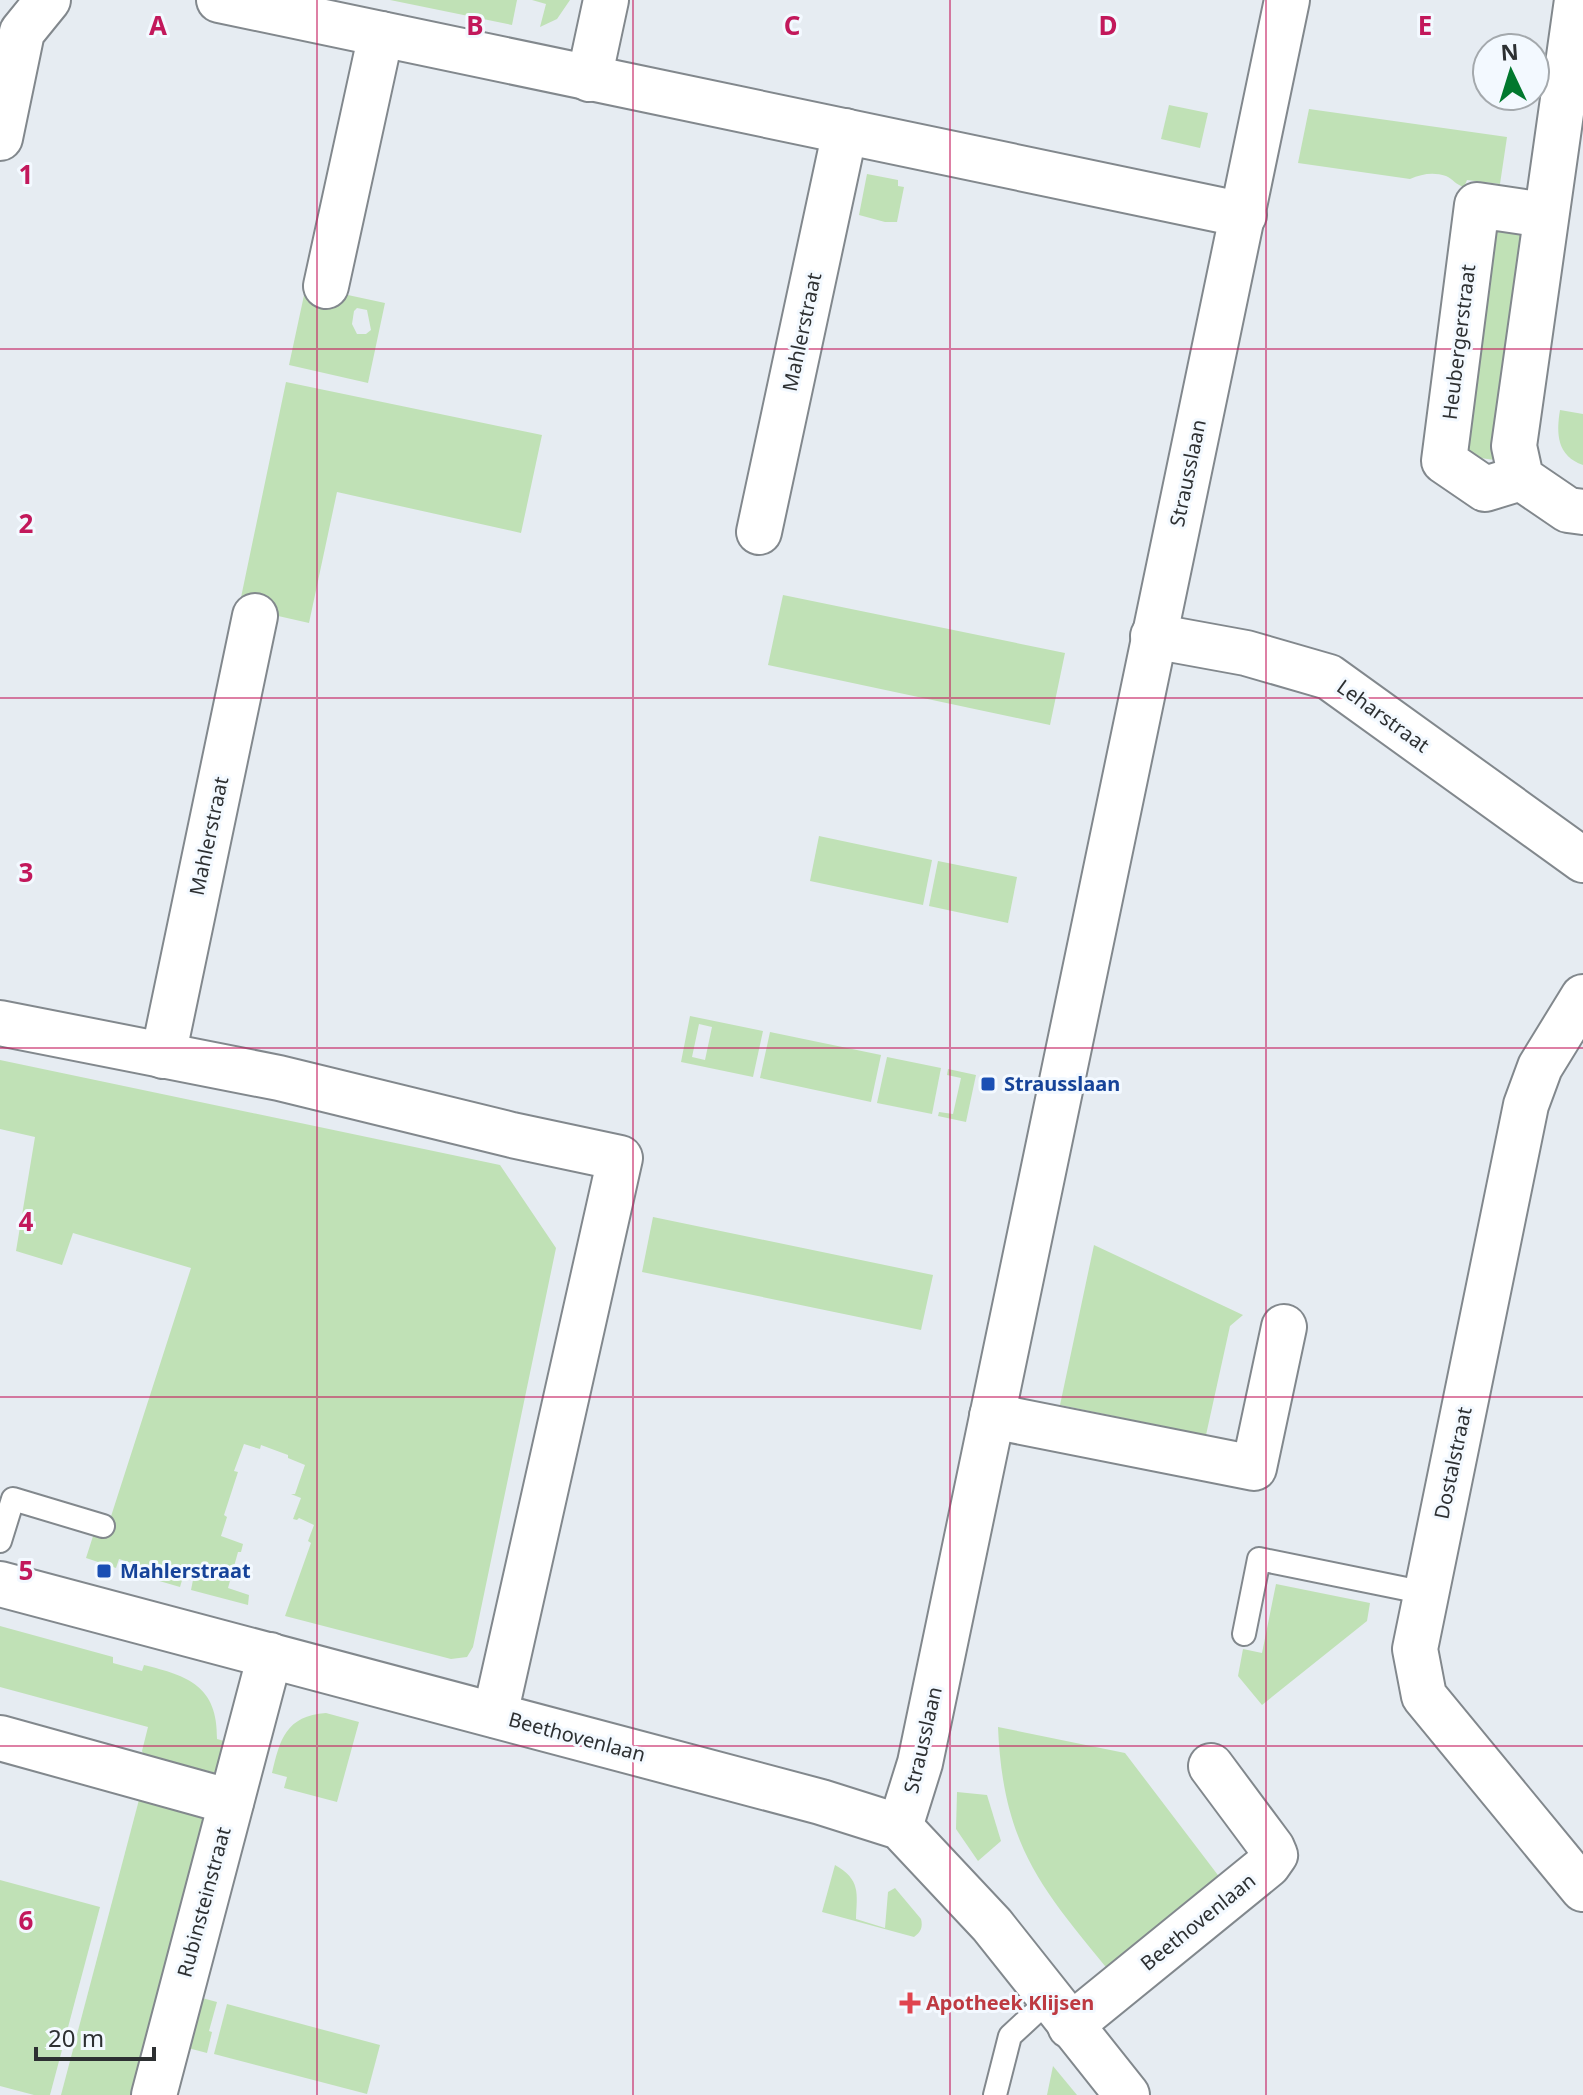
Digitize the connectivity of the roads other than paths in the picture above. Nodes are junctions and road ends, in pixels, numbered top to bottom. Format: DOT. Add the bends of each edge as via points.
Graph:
graph roads {
  1 [pos="48,0"];
  2 [pos="219,0"];
  3 [pos="606,0"];
  4 [pos="1287,0"];
  5 [pos="1577,0"];
  6 [pos="381,34"];
  7 [pos="589,79"];
  8 [pos="845,131"];
  9 [pos="0,138"];
  10 [pos="1570,140"];
  11 [pos="1244,215"];
  12 [pos="1545,215"];
  13 [pos="326,286"];
  14 [pos="1521,478"];
  15 [pos="1583,512"];
  16 [pos="759,532"];
  17 [pos="255,616"];
  18 [pos="1153,636"];
  19 [pos="1583,860"];
  20 [pos="1583,997"];
  21 [pos="0,1023"];
  22 [pos="163,1056"];
  23 [pos="1284,1327"];
  24 [pos="992,1416"];
  25 [pos="103,1526"];
  26 [pos="0,1541"];
  27 [pos="0,1584"];
  28 [pos="1426,1593"];
  29 [pos="1244,1634"];
  30 [pos="270,1655"];
  31 [pos="495,1715"];
  32 [pos="0,1738"];
  33 [pos="1211,1766"];
  34 [pos="231,1802"];
  35 [pos="900,1827"];
  36 [pos="1583,1889"];
  37 [pos="1060,2012"];
  38 [pos="154,2095"];
  39 [pos="995,2095"];
  40 [pos="1127,2095"];
  1 -- 9 [label="street" via="22,32"];
  2 -- 6 [label="street"];
  3 -- 7 [label="street"];
  4 -- 11 [label="street, Strausslaan"];
  5 -- 10 [label="street"];
  6 -- 7 [label="street"];
  6 -- 13 [label="street"];
  7 -- 8 [label="street"];
  8 -- 11 [label="street"];
  8 -- 16 [label="street, Mahlerstraat"];
  10 -- 12 [label="street"];
  11 -- 18 [label="street, Strausslaan"];
  12 -- 14 [label="street" via="1514,446"];
  12 -- 14 [label="street, Heubergerstraat" via="1477,205 1444,461 1485,489"];
  14 -- 15 [label="street" via="1568,510"];
  17 -- 22 [label="street, Mahlerstraat"];
  18 -- 19 [label="street, Leharstraat" via="1246,653 1329,677"];
  18 -- 24 [label="street, Strausslaan"];
  20 -- 28 [label="street, Dostalstraat" via="1540,1067 1526,1105"];
  21 -- 22 [label="street"];
  22 -- 31 [label="street" via="620,1158"];
  23 -- 24 [label="street" via="1254,1468"];
  24 -- 35 [label="street, Strausslaan" via="920,1763"];
  25 -- 26 [label="lane" via="13,1499"];
  27 -- 30 [label="street, Beethovenlaan"];
  28 -- 29 [label="lane" via="1259,1559"];
  28 -- 36 [label="street, Dostalstraat" via="1415,1649 1424,1696"];
  30 -- 31 [label="street, Beethovenlaan"];
  30 -- 34 [label="street, Rubinsteinstraat"];
  31 -- 35 [label="street, Beethovenlaan"];
  32 -- 34 [label="street, Rubinsteinstraat"];
  33 -- 37 [label="street, Beethovenlaan" via="1275,1855"];
  34 -- 38 [label="street, Rubinsteinstraat"];
  35 -- 37 [label="street, Beethovenlaan" via="992,1925"];
  37 -- 39 [label="lane" via="1010,2036"];
  37 -- 40 [label="street, Beethovenlaan"];
}
